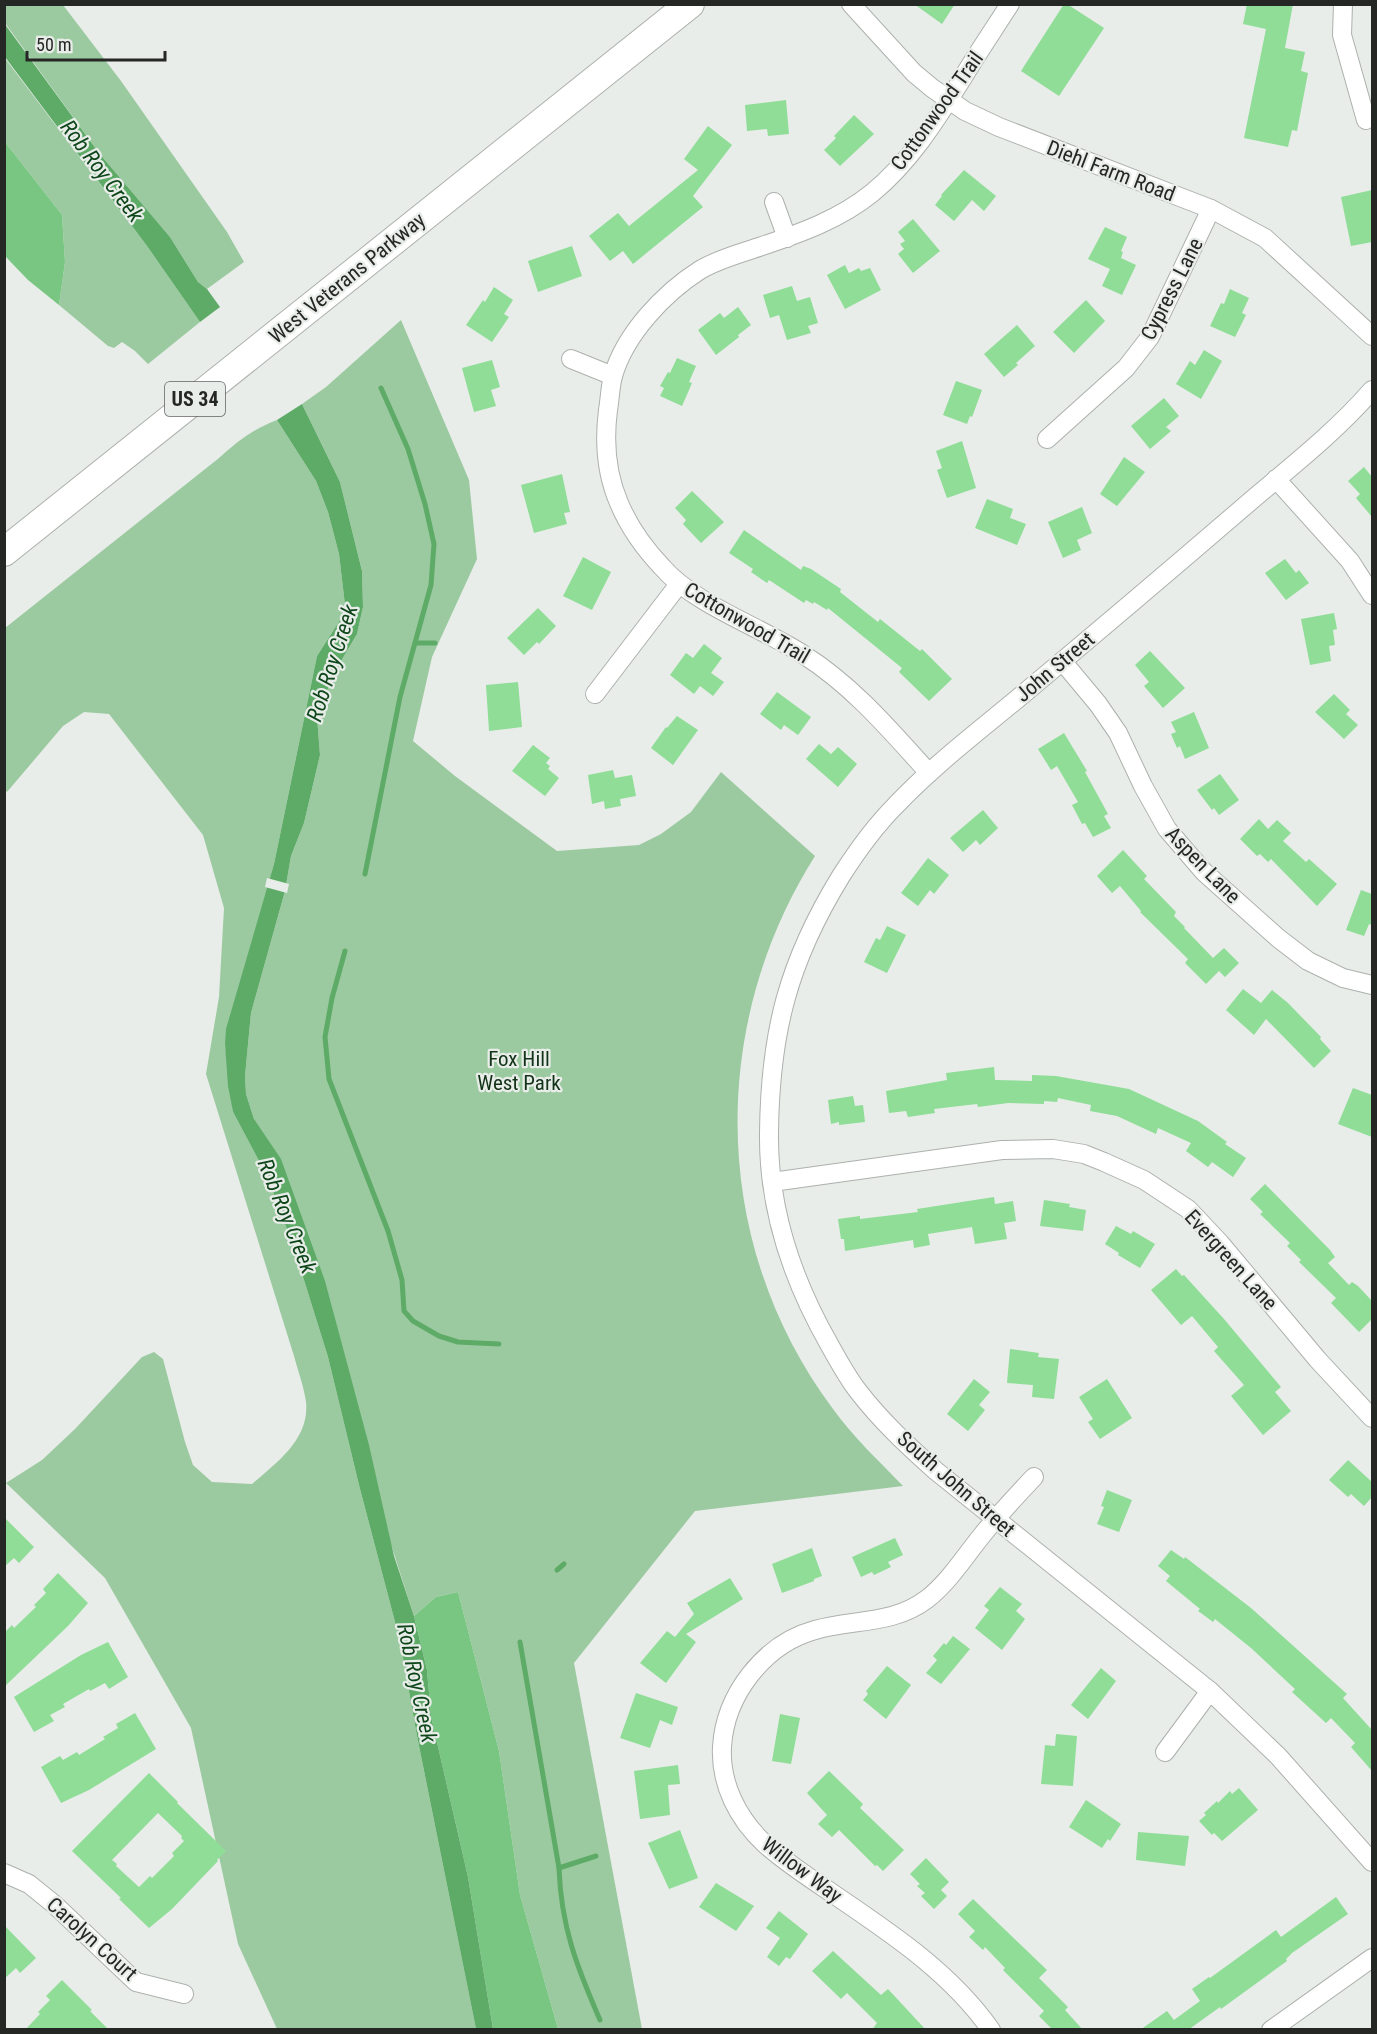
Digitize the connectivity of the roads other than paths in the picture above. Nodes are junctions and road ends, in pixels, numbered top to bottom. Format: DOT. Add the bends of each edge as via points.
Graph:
graph roads {
  1 [pos="690,4"];
  2 [pos="851,4"];
  3 [pos="1010,4"];
  4 [pos="1343,4"];
  5 [pos="949,100"];
  6 [pos="1366,120"];
  7 [pos="774,202"];
  8 [pos="1211,209"];
  9 [pos="787,238"];
  10 [pos="1372,336"];
  11 [pos="571,359"];
  12 [pos="613,376"];
  13 [pos="1372,390"];
  14 [pos="1047,439"];
  15 [pos="1276,479"];
  16 [pos="4,552"];
  17 [pos="679,584"];
  18 [pos="1372,596"];
  19 [pos="1063,662"];
  20 [pos="595,694"];
  21 [pos="929,773"];
  22 [pos="789,985"];
  23 [pos="1372,985"];
  24 [pos="772,1182"];
  25 [pos="1372,1418"];
  26 [pos="1034,1477"];
  27 [pos="994,1519"];
  28 [pos="1210,1691"];
  29 [pos="1165,1752"];
  30 [pos="1372,1862"];
  31 [pos="4,1873"];
  32 [pos="1372,1958"];
  33 [pos="184,1994"];
  34 [pos="992,2030"];
  35 [pos="1271,2030"];
  1 -- 16 [label="main road, West Veterans Parkway / US 34"];
  2 -- 5 [label="street, Diehl Farm Road" via="914,73"];
  3 -- 5 [label="street, Cottonwood Trail"];
  4 -- 6 [label="street" via="1342,35"];
  5 -- 8 [label="street, Diehl Farm Road" via="999,127"];
  5 -- 9 [label="street, Cottonwood Trail" via="905,161 875,190 831,219"];
  7 -- 9 [label="street"];
  8 -- 10 [label="street, Diehl Farm Road" via="1265,238"];
  8 -- 14 [label="street, Cypress Lane" via="1150,337 1126,368"];
  9 -- 12 [label="street, Cottonwood Trail" via="702,269 676,287 655,306 636,332"];
  11 -- 12 [label="street"];
  12 -- 17 [label="street, Cottonwood Trail" via="605,441 618,501 632,530"];
  13 -- 15 [label="street, John Street"];
  15 -- 18 [label="street" via="1350,561"];
  15 -- 19 [label="street, John Street"];
  17 -- 20 [label="street"];
  17 -- 21 [label="street, Cottonwood Trail" via="805,655 871,708"];
  19 -- 21 [label="street, John Street"];
  19 -- 23 [label="street, Aspen Lane" via="1118,733 1167,829 1197,864 1308,961 1343,978"];
  21 -- 22 [label="street, John Street" via="894,806 858,849 806,939"];
  22 -- 24 [label="street, South John Street" via="771,1072"];
  24 -- 25 [label="street, Evergreen Lane" via="1002,1150 1053,1149 1104,1162 1144,1180 1188,1209"];
  24 -- 27 [label="street, South John Street" via="794,1274 845,1373 906,1443"];
  26 -- 27 [label="street"];
  27 -- 28 [label="street, South John Street"];
  27 -- 34 [label="street, Willow Way" via="945,1582 911,1610 882,1620 813,1630 778,1647 755,1667 735,1697 725,1730 722,1761 728,1790 742,1818 762,1842 927,1961"];
  28 -- 29 [label="street"];
  28 -- 30 [label="street, South John Street" via="1278,1756"];
  31 -- 33 [label="street, Carolyn Court" via="28,1884 56,1905 136,1982"];
  32 -- 35 [label="street"];
}
